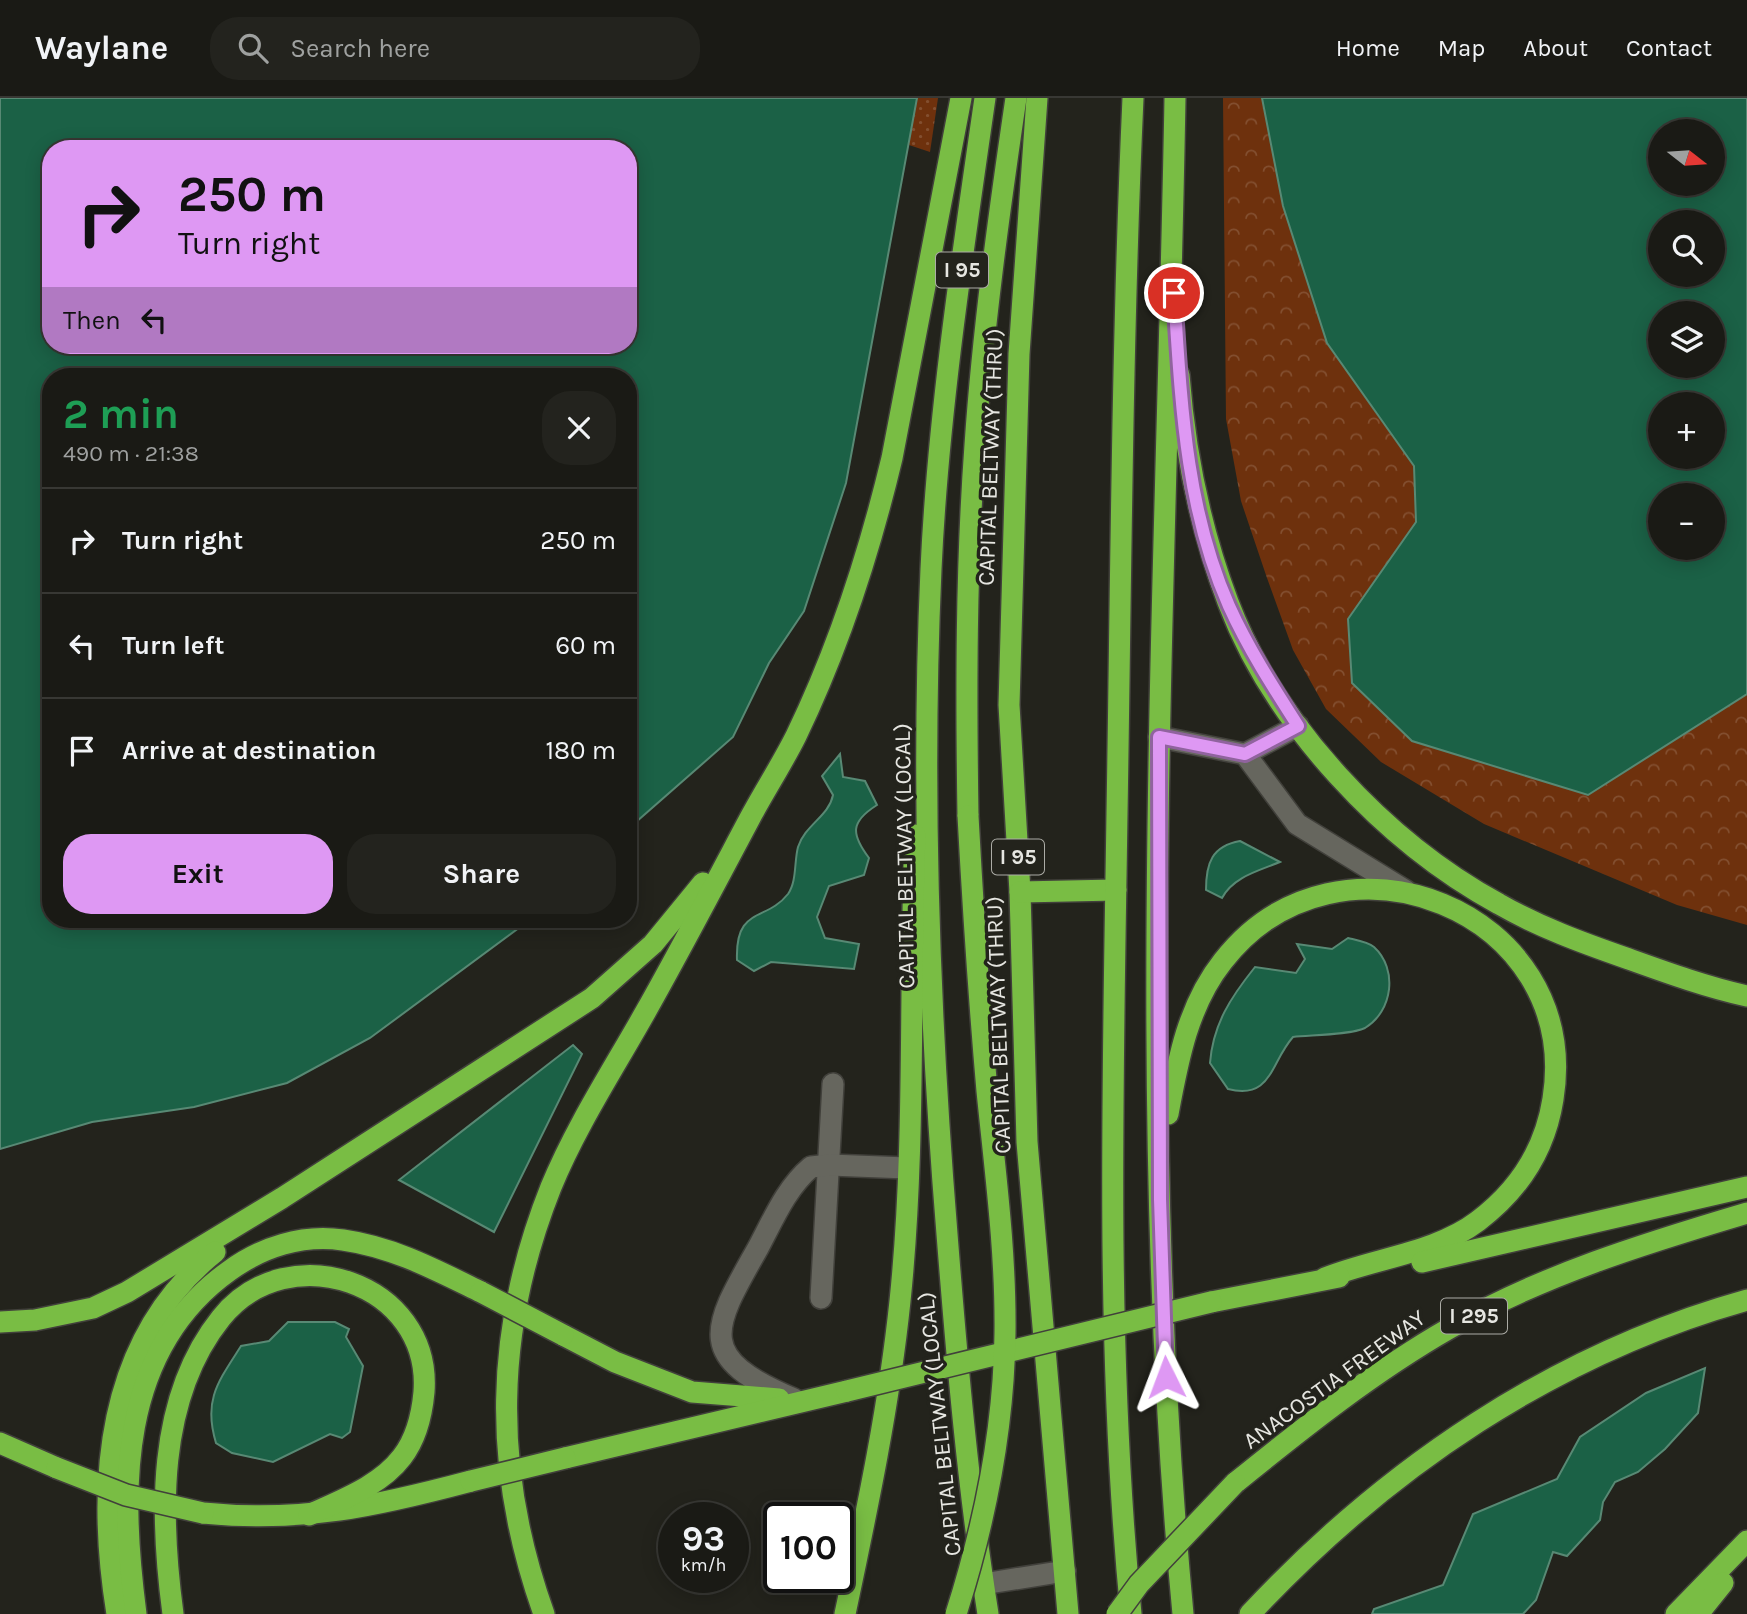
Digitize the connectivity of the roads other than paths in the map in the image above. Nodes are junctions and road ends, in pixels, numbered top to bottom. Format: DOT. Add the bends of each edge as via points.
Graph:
graph roads {
  1 [pos="961,98"];
  2 [pos="985,98"];
  3 [pos="1017,98"];
  4 [pos="1037,98"];
  5 [pos="1133,98"];
  6 [pos="1175,98"];
  7 [pos="1172,271"];
  8 [pos="931,567"];
  9 [pos="1298,726"];
  10 [pos="1159,737"];
  11 [pos="1245,754"];
  12 [pos="755,809"];
  13 [pos="1116,890"];
  14 [pos="1406,891"];
  15 [pos="1020,892"];
  16 [pos="1747,996"];
  17 [pos="833,1084"];
  18 [pos="830,1165"];
  19 [pos="907,1168"];
  20 [pos="1747,1187"];
  21 [pos="282,1198"];
  22 [pos="1160,1199"];
  23 [pos="1747,1213"];
  24 [pos="1325,1278"];
  25 [pos="821,1298"];
  26 [pos="1747,1300"];
  27 [pos="0,1321"];
  28 [pos="798,1400"];
  29 [pos="0,1443"];
  30 [pos="309,1515"];
  31 [pos="1747,1541"];
  32 [pos="1747,1552"];
  33 [pos="1065,1571"];
  34 [pos="983,1584"];
  35 [pos="1183,1608"];
  36 [pos="117,1614"];
  37 [pos="136,1614"];
  38 [pos="173,1614"];
  39 [pos="544,1614"];
  40 [pos="845,1614"];
  41 [pos="956,1614"];
  42 [pos="988,1614"];
  43 [pos="1069,1614"];
  44 [pos="1117,1614"];
  45 [pos="1131,1614"];
  46 [pos="1250,1614"];
  47 [pos="1676,1614"];
  48 [pos="1698,1614"];
  1 -- 12 [label="highway" via="878,517 819,687"];
  2 -- 8 [label="highway, CAPITAL BELTWAY (LOCAL) / I 95" via="956,311"];
  3 -- 41 [label="highway, bridge" via="986,316 968,589 968,816 1005,1334 990,1481 974,1559"];
  4 -- 15 [label="highway, CAPITAL BELTWAY (THRU) / I 95" via="1019,354 1009,705"];
  5 -- 13 [label="highway"];
  6 -- 7 [label="highway"];
  7 -- 9 [label="highway" via="1184,435 1210,549 1229,604 1261,668"];
  7 -- 10 [label="highway"];
  8 -- 19 [label="highway" via="919,749"];
  8 -- 34 [label="highway, CAPITAL BELTWAY (LOCAL) / I 95" via="929,893 936,1092 960,1395"];
  9 -- 11 [label="lane"];
  9 -- 16 [label="highway" via="1341,779 1393,829 1499,904 1574,940"];
  10 -- 11 [label="lane"];
  10 -- 22 [label="highway"];
  11 -- 14 [label="lane" via="1297,824"];
  12 -- 21 [label="highway" via="680,914 592,998"];
  12 -- 39 [label="highway" via="552,1184 520,1286 508,1358 505,1430 512,1500 527,1568"];
  13 -- 15 [label="highway"];
  13 -- 45 [label="highway" via="1114,1378"];
  14 -- 22 [label="highway" via="1362,888 1305,900 1254,929 1222,961 1182,1045 1168,1115"];
  14 -- 24 [label="highway" via="1462,912 1494,935 1523,967 1543,1003 1553,1041 1556,1074 1551,1112 1542,1144 1522,1179 1476,1223 1438,1245 1361,1263"];
  15 -- 33 [label="highway, CAPITAL BELTWAY (THRU) / I 95" via="1027,1142"];
  17 -- 18 [label="lane"];
  18 -- 19 [label="lane"];
  18 -- 25 [label="lane"];
  18 -- 28 [label="lane" via="811,1167 788,1194 728,1301 720,1325 723,1345 737,1368 755,1382"];
  19 -- 40 [label="highway" via="900,1300 873,1488"];
  20 -- 24 [label="highway" via="1363,1276"];
  21 -- 27 [label="highway" via="127,1293 93,1308 35,1320"];
  21 -- 36 [label="highway" via="190,1272 144,1336 125,1384 110,1466 108,1562"];
  22 -- 35 [label="highway" via="1172,1485"];
  23 -- 44 [label="highway, ANACOSTIA FREEWAY / I 295, bridge" via="1610,1256 1542,1283 1451,1328 1375,1376 1234,1483 1139,1584"];
  24 -- 28 [label="highway, bridge"];
  26 -- 46 [label="highway" via="1623,1344 1478,1421 1351,1515"];
  28 -- 30 [label="highway, bridge" via="348,1511"];
  28 -- 37 [label="highway, bridge" via="692,1392 615,1362 481,1292 381,1247 341,1239 305,1239 268,1248 204,1289 182,1313 160,1348 143,1392 125,1521"];
  29 -- 30 [label="highway, bridge" via="126,1495 203,1513 277,1518"];
  30 -- 38 [label="highway" via="382,1477 403,1456 423,1407 425,1376 405,1324 383,1299 359,1284 305,1274 278,1279 247,1293 222,1316 190,1373 175,1419 164,1517"];
  31 -- 47 [label="highway"];
  32 -- 48 [label="highway"];
  33 -- 34 [label="lane"];
  33 -- 43 [label="highway, CAPITAL BELTWAY (THRU) / I 95"];
  34 -- 42 [label="highway, CAPITAL BELTWAY (LOCAL) / I 95"];
}
